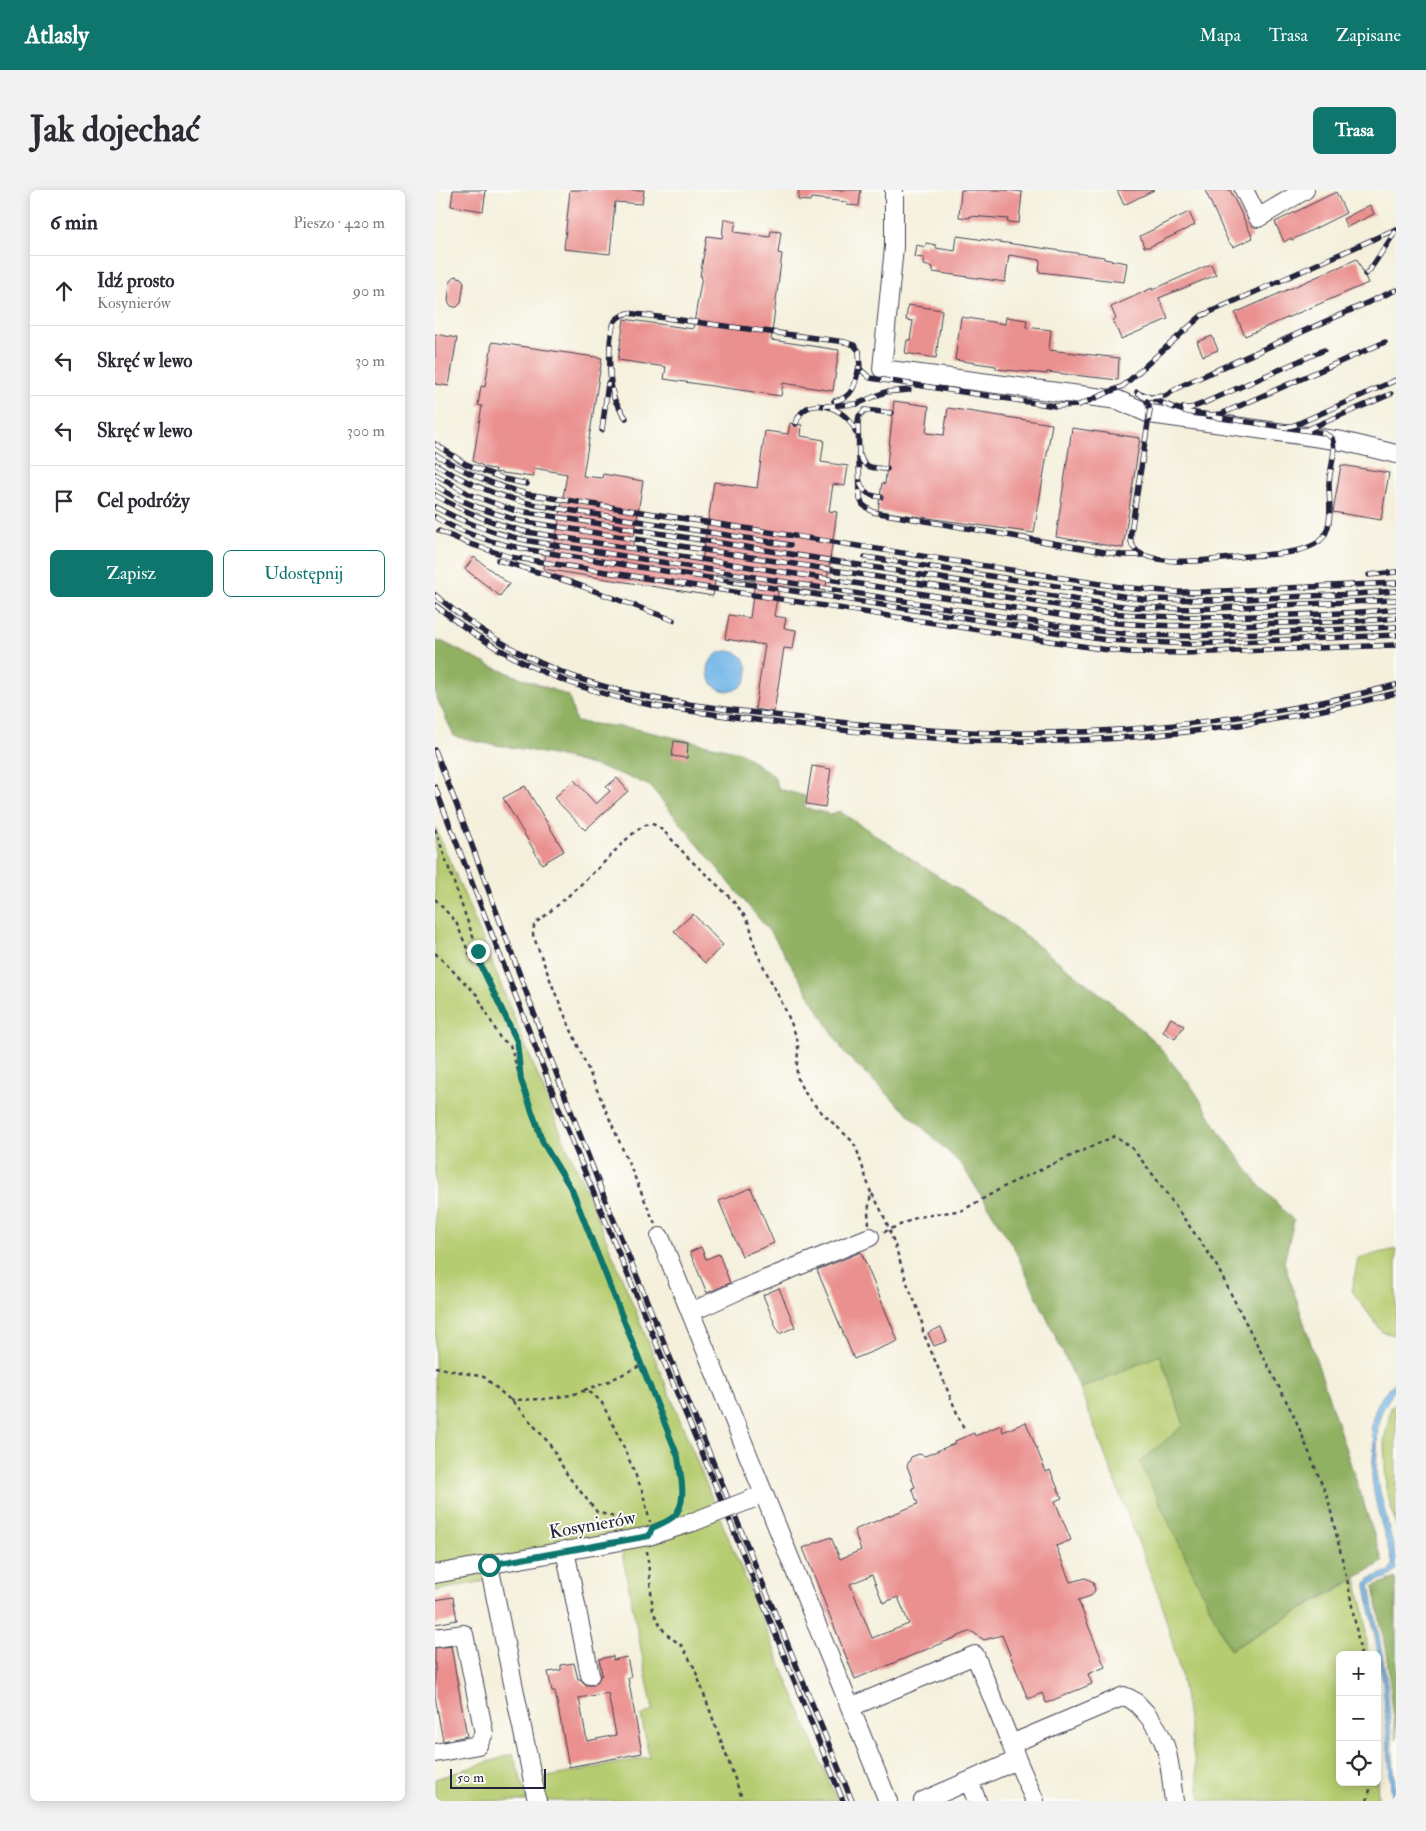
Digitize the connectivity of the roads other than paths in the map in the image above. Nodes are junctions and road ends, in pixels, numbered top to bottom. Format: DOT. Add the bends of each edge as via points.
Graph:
graph roads {
  1 [pos="894,190"];
  2 [pos="1244,190"];
  3 [pos="1305,190"];
  4 [pos="1396,454"];
  5 [pos="660,1237"];
  6 [pos="870,1237"];
  7 [pos="691,1312"];
  8 [pos="758,1497"];
  9 [pos="565,1550"];
  10 [pos="489,1565"];
  11 [pos="435,1574"];
  12 [pos="435,1638"];
  13 [pos="590,1675"];
  14 [pos="851,1707"];
  15 [pos="1014,1752"];
  16 [pos="435,1753"];
  17 [pos="969,1781"];
  18 [pos="537,1801"];
  19 [pos="889,1801"];
  20 [pos="923,1801"];
  21 [pos="977,1801"];
  22 [pos="1035,1801"];
  23 [pos="1174,1801"];
  1 -- 4 [label="street" via="895,247 882,369 1118,400 1150,414 1342,442"];
  2 -- 3 [label="street" via="1258,218"];
  5 -- 7 [label="street"];
  6 -- 7 [label="street"];
  7 -- 8 [label="street"];
  8 -- 9 [label="street, Kosynierów, bridge" via="693,1522 646,1529"];
  8 -- 14 [label="street"];
  9 -- 10 [label="street, Kosynierów"];
  9 -- 13 [label="street"];
  10 -- 11 [label="street, Kosynierów"];
  10 -- 18 [label="street"];
  12 -- 16 [label="street" via="464,1634 484,1732 478,1745"];
  14 -- 15 [label="street" via="975,1655"];
  14 -- 19 [label="street"];
  15 -- 17 [label="street"];
  15 -- 22 [label="street"];
  15 -- 23 [label="street" via="1123,1696 1131,1698 1163,1738"];
  17 -- 20 [label="street"];
  17 -- 21 [label="street"];
}
